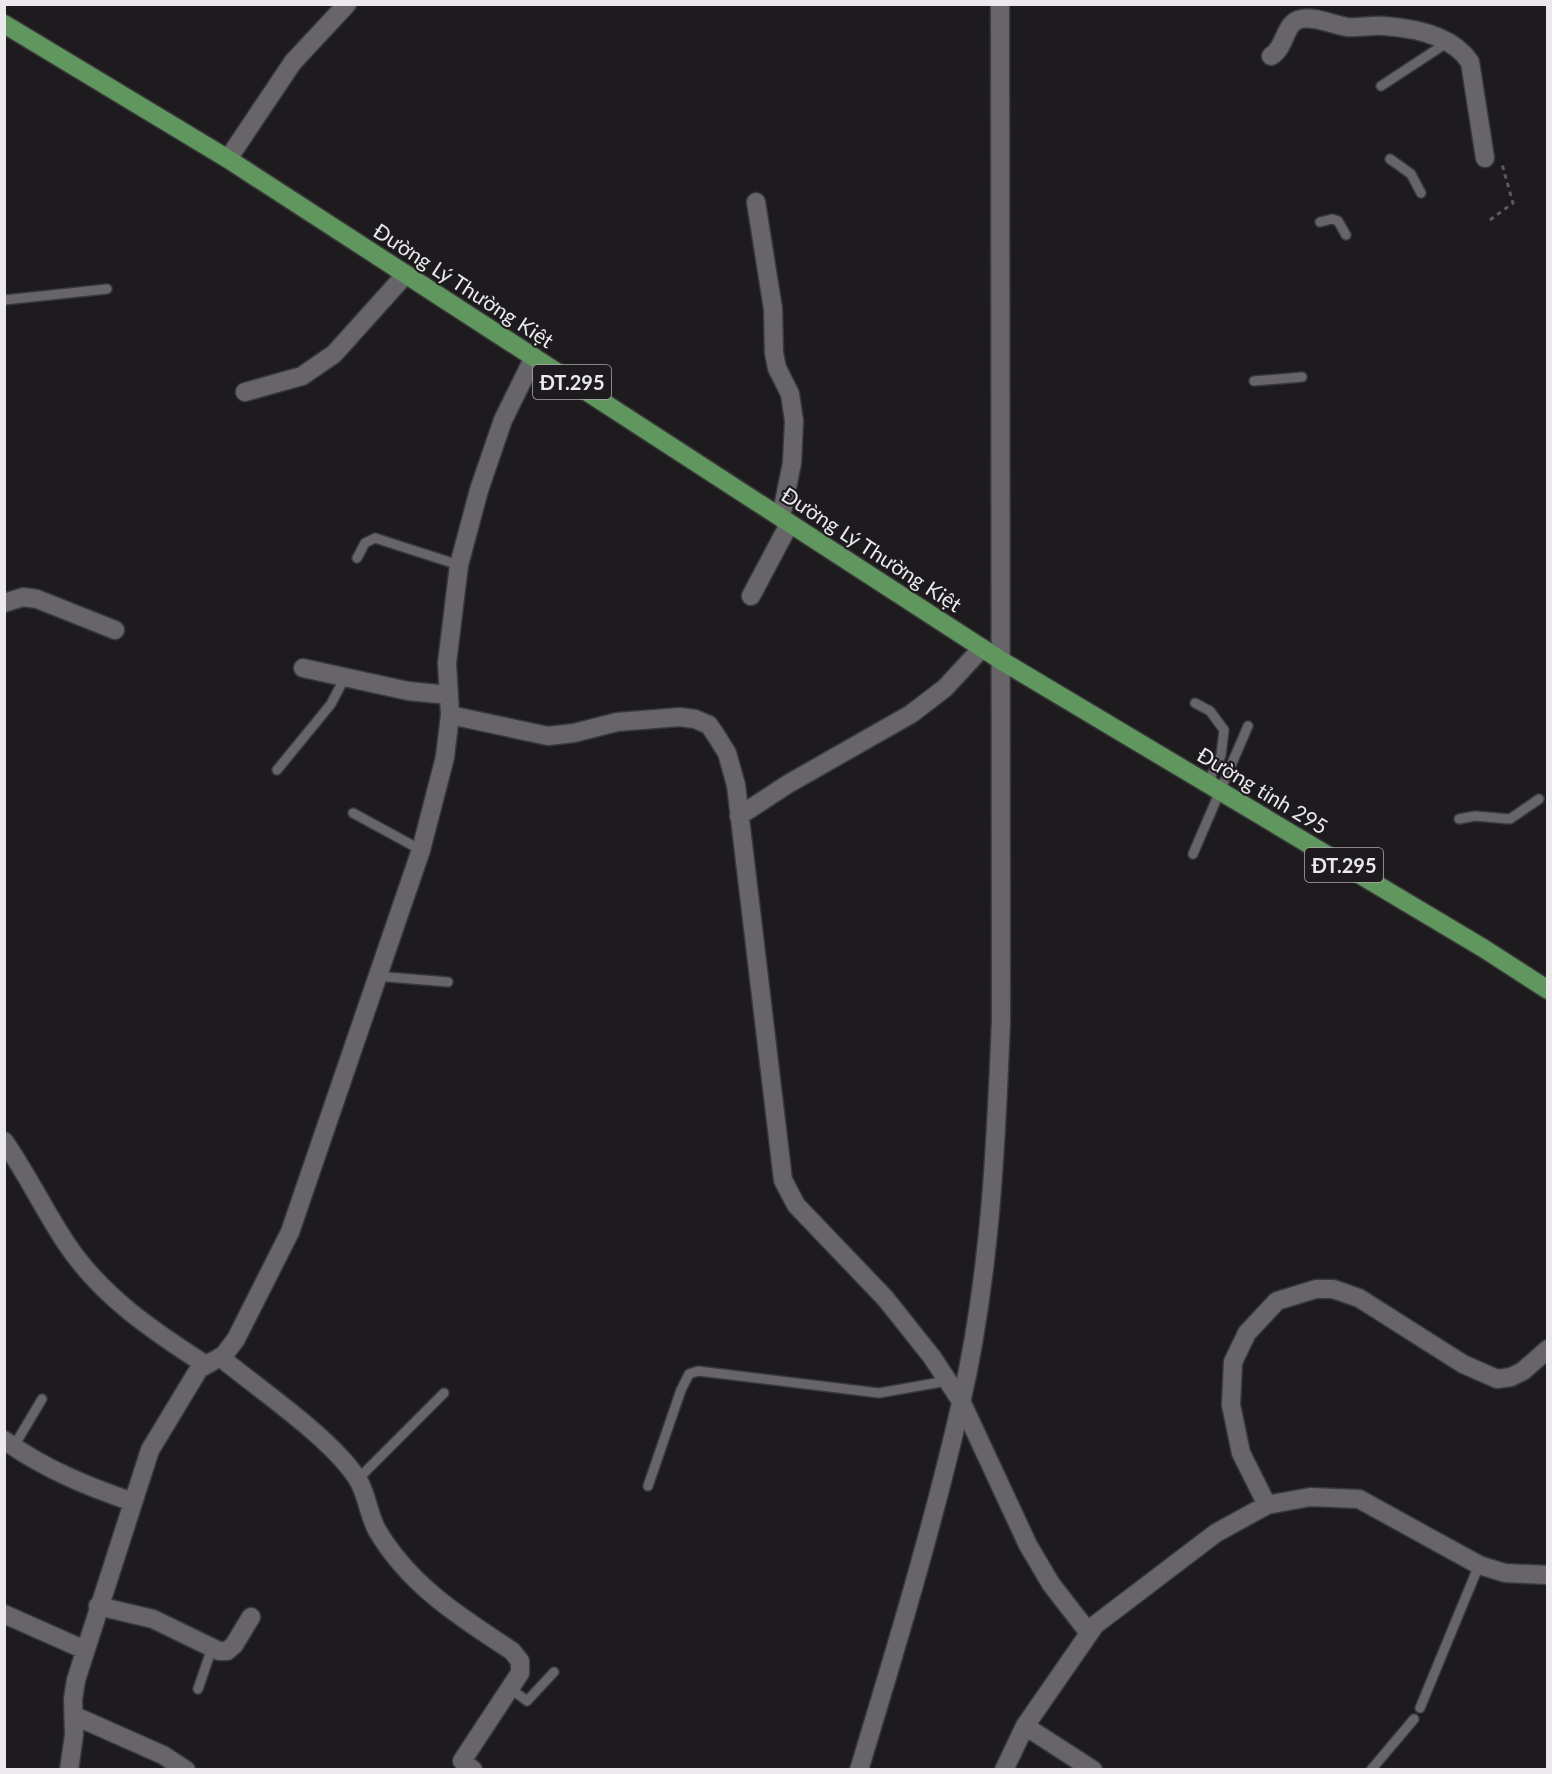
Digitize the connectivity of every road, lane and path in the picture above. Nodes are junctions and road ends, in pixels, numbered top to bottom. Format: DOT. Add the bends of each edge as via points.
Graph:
graph roads {
  1 [pos="347,4"];
  2 [pos="1000,4"];
  3 [pos="4,24"];
  4 [pos="1449,42"];
  5 [pos="1271,56"];
  6 [pos="1381,86"];
  7 [pos="1492,158"];
  8 [pos="228,159"];
  9 [pos="1390,159"];
  10 [pos="1421,193"];
  11 [pos="756,202"];
  12 [pos="1490,219"];
  13 [pos="1320,222"];
  14 [pos="1346,235"];
  15 [pos="406,274"];
  16 [pos="107,289"];
  17 [pos="4,300"];
  18 [pos="534,357"];
  19 [pos="1302,377"];
  20 [pos="1254,381"];
  21 [pos="245,392"];
  22 [pos="783,519"];
  23 [pos="357,558"];
  24 [pos="459,565"];
  25 [pos="751,596"];
  26 [pos="4,603"];
  27 [pos="115,630"];
  28 [pos="982,648"];
  29 [pos="1002,661"];
  30 [pos="303,668"];
  31 [pos="345,677"];
  32 [pos="449,695"];
  33 [pos="1195,703"];
  34 [pos="450,715"];
  35 [pos="1248,726"];
  36 [pos="1138,743"];
  37 [pos="277,770"];
  38 [pos="1214,787"];
  39 [pos="1539,799"];
  40 [pos="353,813"];
  41 [pos="739,816"];
  42 [pos="1459,819"];
  43 [pos="421,850"];
  44 [pos="1193,854"];
  45 [pos="376,976"];
  46 [pos="448,982"];
  47 [pos="1548,990"];
  48 [pos="4,1141"];
  49 [pos="1548,1349"];
  50 [pos="213,1361"];
  51 [pos="946,1381"];
  52 [pos="444,1393"];
  53 [pos="42,1399"];
  54 [pos="962,1401"];
  55 [pos="9,1443"];
  56 [pos="358,1479"];
  57 [pos="648,1486"];
  58 [pos="133,1502"];
  59 [pos="1267,1505"];
  60 [pos="1479,1565"];
  61 [pos="1548,1575"];
  62 [pos="98,1606"];
  63 [pos="4,1614"];
  64 [pos="251,1617"];
  65 [pos="1089,1633"];
  66 [pos="213,1648"];
  67 [pos="85,1650"];
  68 [pos="554,1672"];
  69 [pos="510,1688"];
  70 [pos="198,1689"];
  71 [pos="1420,1708"];
  72 [pos="75,1716"];
  73 [pos="1414,1719"];
  74 [pos="1024,1726"];
  75 [pos="463,1767"];
  76 [pos="69,1770"];
  77 [pos="186,1770"];
  78 [pos="859,1770"];
  79 [pos="1004,1770"];
  80 [pos="1093,1770"];
  81 [pos="1371,1770"];
  1 -- 8 [label="street" via="293,62"];
  2 -- 29 [label="street"];
  3 -- 8 [label="main road, Đường Lý Thường Kiệt / ĐT.295"];
  4 -- 5 [label="street" via="1420,31 1348,27 1301,19 1294,22 1282,48"];
  4 -- 6 [label="lane"];
  4 -- 7 [label="street" via="1470,62"];
  7 -- 12 [label="path" via="1513,203"];
  8 -- 15 [label="main road, Đường Lý Thường Kiệt / ĐT.295"];
  9 -- 10 [label="lane" via="1411,174"];
  11 -- 22 [label="street" via="773,309 774,353 790,394 794,421"];
  13 -- 14 [label="lane" via="1338,221"];
  15 -- 18 [label="main road, Đường Lý Thường Kiệt / ĐT.295"];
  15 -- 21 [label="street" via="334,354 302,376"];
  16 -- 17 [label="lane"];
  18 -- 22 [label="main road, Đường Lý Thường Kiệt / ĐT.295"];
  18 -- 24 [label="street" via="503,420"];
  19 -- 20 [label="lane"];
  22 -- 25 [label="street" via="786,530"];
  22 -- 28 [label="main road, Đường Lý Thường Kiệt / ĐT.295"];
  23 -- 24 [label="lane" via="365,543 375,537"];
  24 -- 32 [label="street" via="447,663"];
  26 -- 27 [label="street" via="23,597 38,599"];
  28 -- 29 [label="main road, Đường Lý Thường Kiệt / ĐT.295"];
  28 -- 41 [label="street" via="945,688 911,714"];
  29 -- 36 [label="main road, Đường Lý Thường Kiệt / ĐT.295"];
  29 -- 54 [label="street" via="1001,1020 994,1155 986,1254"];
  30 -- 31 [label="street"];
  31 -- 32 [label="street" via="408,691"];
  31 -- 37 [label="lane" via="331,704"];
  32 -- 34 [label="street"];
  33 -- 38 [label="lane" via="1210,711 1224,730"];
  34 -- 41 [label="street" via="548,736 574,734 617,722 680,717 696,720 710,726 727,753"];
  34 -- 43 [label="street" via="445,757"];
  35 -- 38 [label="lane"];
  36 -- 38 [label="main road, Đường tỉnh 295 / ĐT.295"];
  38 -- 44 [label="lane"];
  38 -- 47 [label="main road, Đường tỉnh 295 / ĐT.295"];
  39 -- 42 [label="lane" via="1510,819"];
  40 -- 43 [label="lane"];
  41 -- 51 [label="street" via="783,1180 796,1205 885,1298"];
  43 -- 45 [label="street"];
  45 -- 46 [label="lane"];
  45 -- 50 [label="street" via="290,1232 236,1340"];
  48 -- 50 [label="street" via="66,1244 93,1277 150,1329"];
  49 -- 59 [label="street" via="1523,1371 1497,1378 1463,1364 1359,1298 1333,1289 1316,1289 1277,1301 1247,1333 1233,1362 1231,1405 1241,1453"];
  50 -- 56 [label="street" via="326,1444"];
  50 -- 58 [label="street" via="199,1369 150,1450"];
  51 -- 54 [label="street"];
  51 -- 57 [label="lane" via="879,1393 698,1371 689,1374"];
  52 -- 56 [label="lane"];
  53 -- 55 [label="lane"];
  54 -- 65 [label="street" via="1029,1545"];
  54 -- 78 [label="street" via="902,1629"];
  55 -- 58 [label="street" via="61,1475"];
  56 -- 69 [label="street" via="376,1527 396,1559 432,1597 512,1651 520,1661 520,1673"];
  58 -- 62 [label="street"];
  59 -- 60 [label="street" via="1310,1497 1359,1499"];
  59 -- 65 [label="street" via="1216,1533 1095,1624"];
  60 -- 61 [label="street" via="1505,1573"];
  60 -- 71 [label="lane"];
  62 -- 66 [label="street" via="153,1619"];
  62 -- 67 [label="street"];
  63 -- 67 [label="street"];
  64 -- 66 [label="street" via="227,1651"];
  65 -- 74 [label="street"];
  66 -- 70 [label="lane"];
  67 -- 72 [label="street" via="73,1699"];
  68 -- 69 [label="lane" via="528,1701"];
  69 -- 75 [label="street"];
  72 -- 76 [label="street"];
  72 -- 77 [label="street" via="163,1755"];
  73 -- 81 [label="lane"];
  74 -- 79 [label="street"];
  74 -- 80 [label="street"];
}
